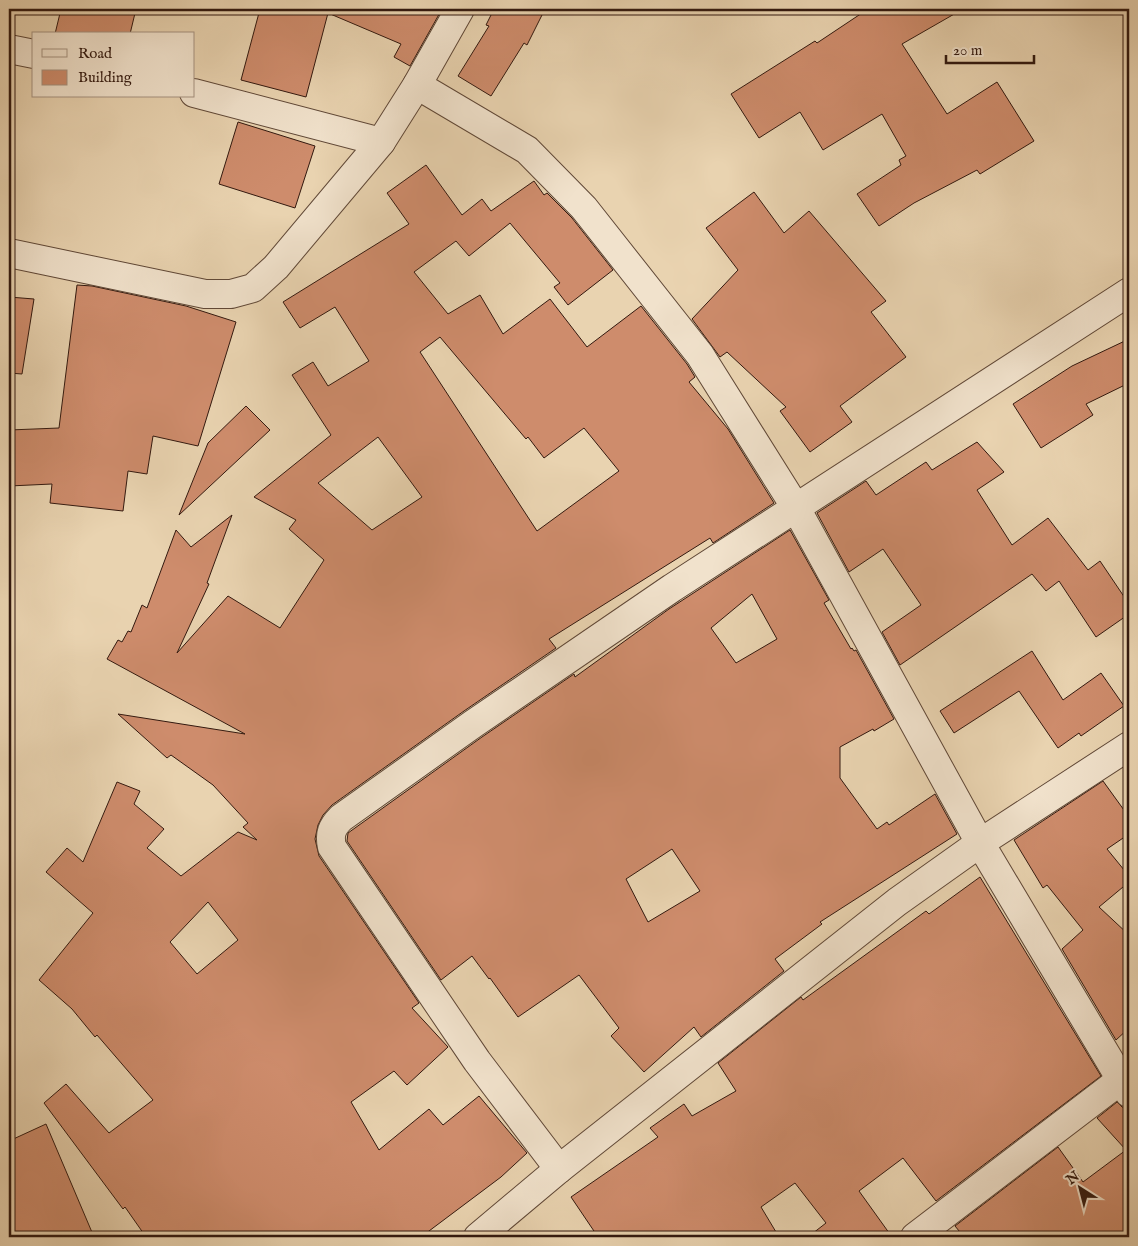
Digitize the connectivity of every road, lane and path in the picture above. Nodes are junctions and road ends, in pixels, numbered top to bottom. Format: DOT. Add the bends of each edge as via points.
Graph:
graph roads {
  1 [pos="460,9"];
  2 [pos="9,49"];
  3 [pos="32,54"];
  4 [pos="417,85"];
  5 [pos="195,93"];
  6 [pos="381,142"];
  7 [pos="9,253"];
  8 [pos="1129,292"];
  9 [pos="796,508"];
  10 [pos="1129,746"];
  11 [pos="980,843"];
  12 [pos="1125,1086"];
  13 [pos="559,1169"];
  14 [pos="478,1237"];
  15 [pos="915,1237"];
  1 -- 4 [label="street"];
  2 -- 3 [label="street"];
  4 -- 6 [label="street"];
  4 -- 9 [label="street" via="527,150 584,208 700,355"];
  5 -- 6 [label="street"];
  6 -- 7 [label="street" via="276,266 253,288 231,294 205,294"];
  8 -- 9 [label="street"];
  9 -- 11 [label="street"];
  9 -- 13 [label="street" via="473,724 333,826 332,847 477,1061"];
  10 -- 11 [label="street"];
  11 -- 12 [label="street"];
  11 -- 13 [label="street" via="897,902"];
  12 -- 15 [label="street"];
  13 -- 14 [label="street"];
}
